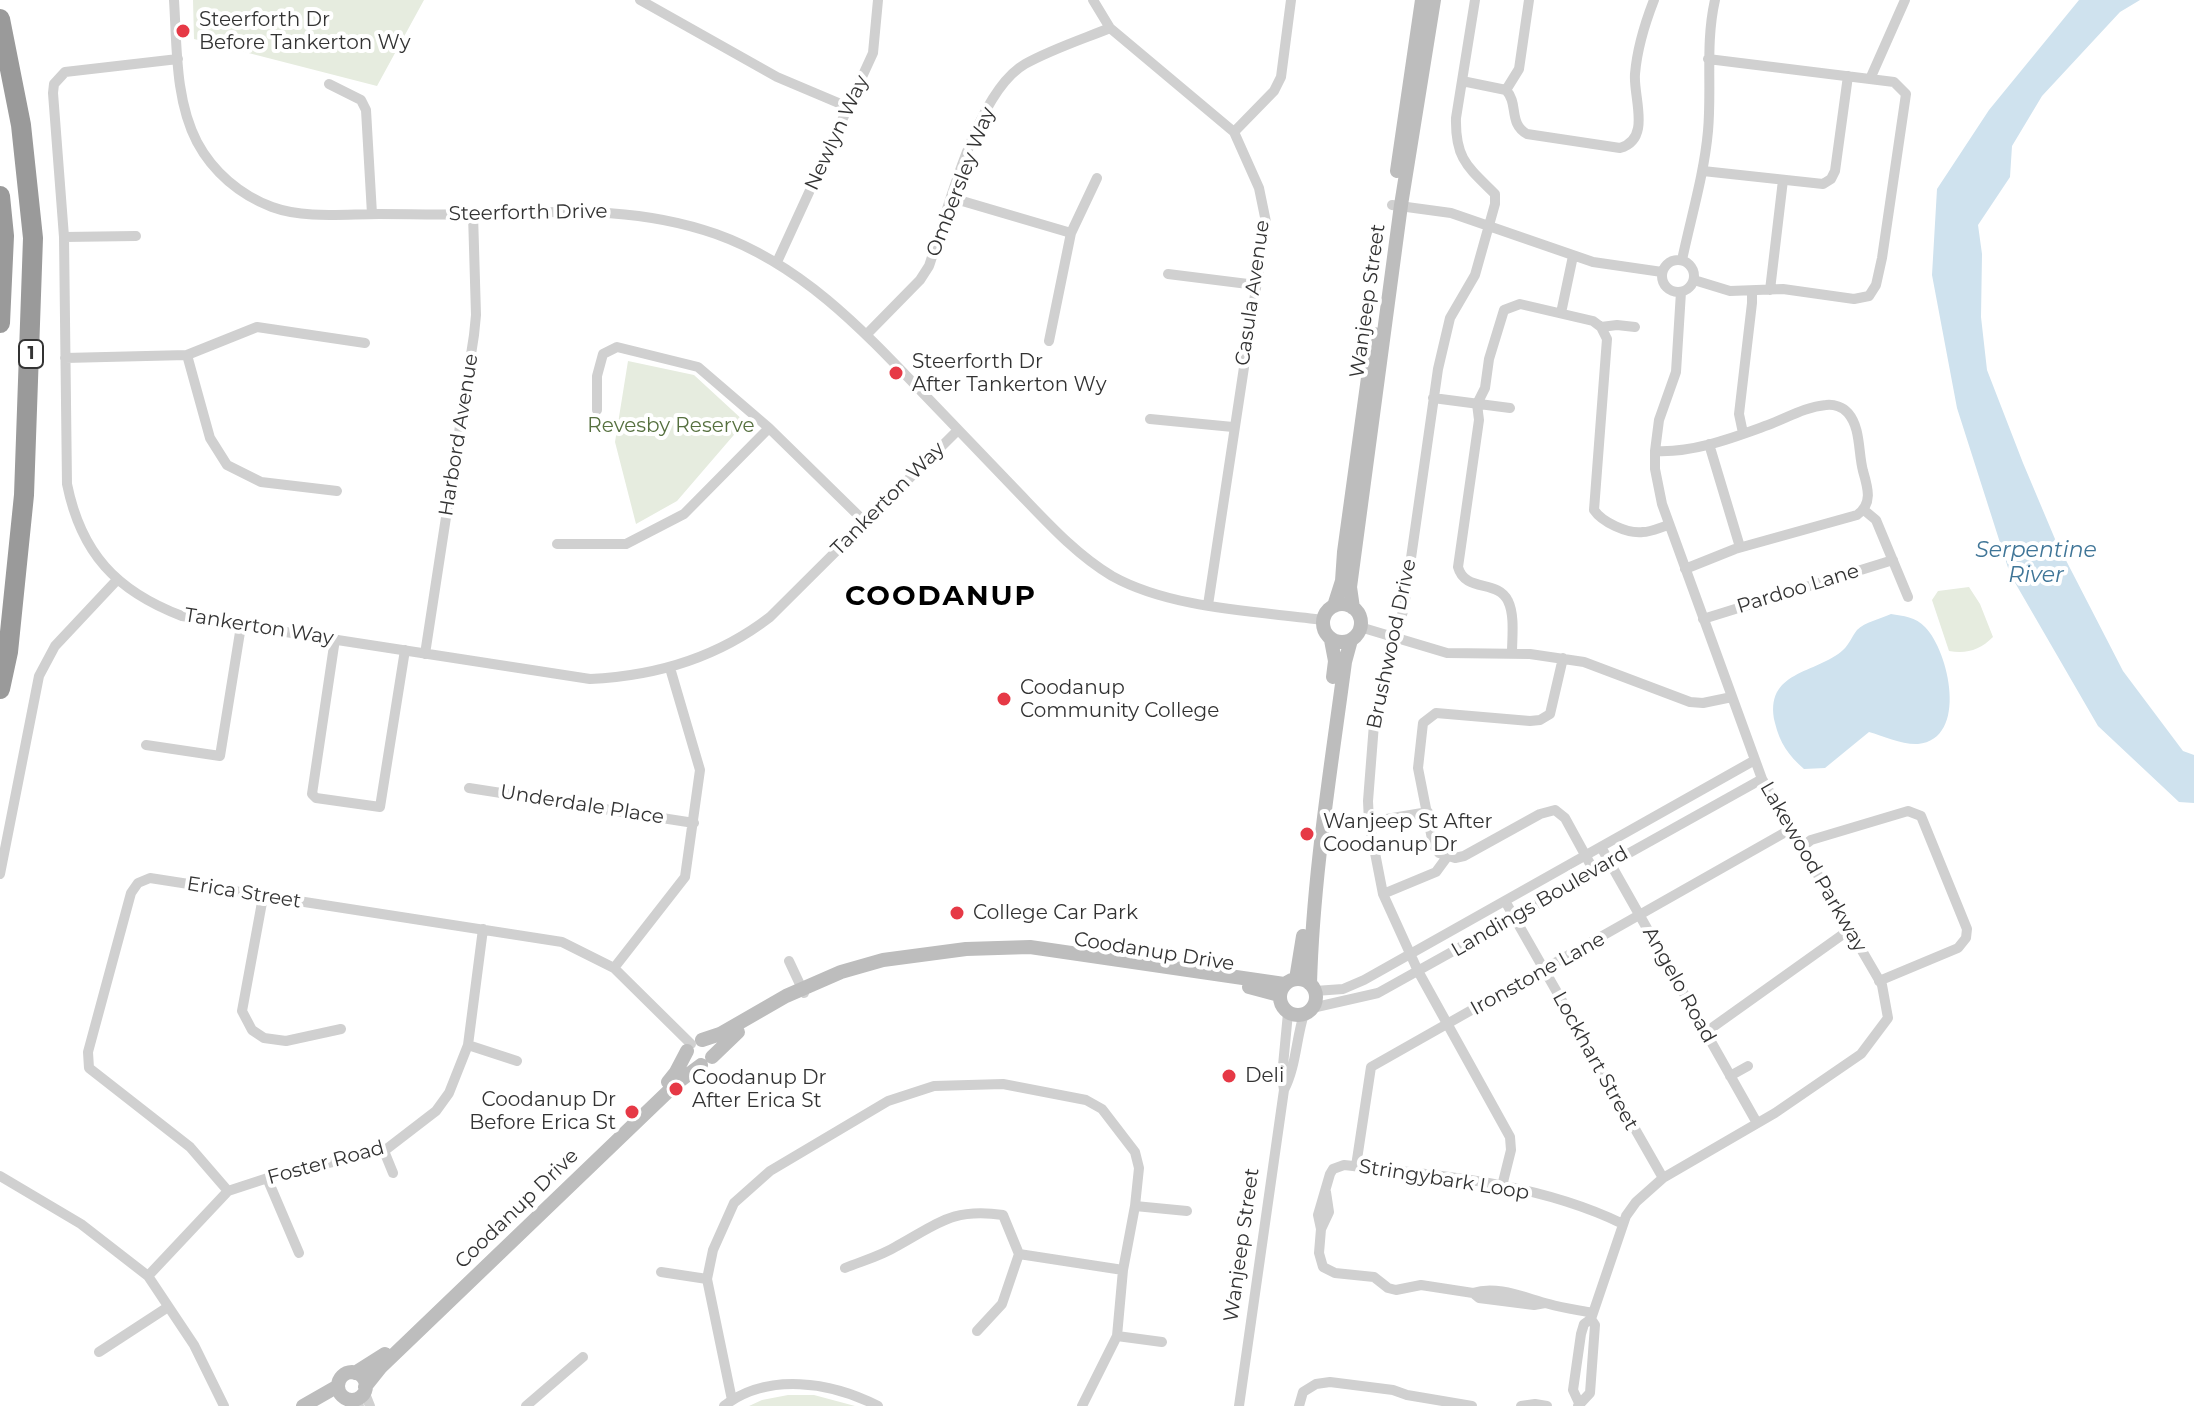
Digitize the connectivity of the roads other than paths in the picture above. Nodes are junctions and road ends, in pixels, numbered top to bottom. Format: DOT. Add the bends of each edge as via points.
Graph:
graph roads {
  1 [pos="174,0"];
  2 [pos="640,0"];
  3 [pos="878,0"];
  4 [pos="1093,0"];
  5 [pos="1291,0"];
  6 [pos="1422,0"];
  7 [pos="1434,0"];
  8 [pos="1475,0"];
  9 [pos="1529,0"];
  10 [pos="1654,0"];
  11 [pos="1715,0"];
  12 [pos="1905,0"];
  13 [pos="0,19"];
  14 [pos="1110,28"];
  15 [pos="178,59"];
  16 [pos="1708,59"];
  17 [pos="1848,76"];
  18 [pos="1870,79"];
  19 [pos="1462,81"];
  20 [pos="329,84"];
  21 [pos="1506,90"];
  22 [pos="848,107"];
  23 [pos="1234,132"];
  24 [pos="1703,171"];
  25 [pos="1097,178"];
  26 [pos="1783,180"];
  27 [pos="0,196"];
  28 [pos="952,198"];
  29 [pos="1397,205"];
  30 [pos="372,214"];
  31 [pos="473,214"];
  32 [pos="1490,228"];
  33 [pos="1071,233"];
  34 [pos="136,236"];
  35 [pos="64,237"];
  36 [pos="1573,256"];
  37 [pos="1682,260"];
  38 [pos="777,262"];
  39 [pos="1662,272"];
  40 [pos="1168,274"];
  41 [pos="1694,280"];
  42 [pos="1256,285"];
  43 [pos="1770,290"];
  44 [pos="1752,291"];
  45 [pos="1681,292"];
  46 [pos="1561,313"];
  47 [pos="0,323"];
  48 [pos="1601,327"];
  49 [pos="1635,327"];
  50 [pos="867,334"];
  51 [pos="1049,341"];
  52 [pos="365,343"];
  53 [pos="187,355"];
  54 [pos="65,358"];
  55 [pos="1433,398"];
  56 [pos="1477,404"];
  57 [pos="1510,408"];
  58 [pos="597,410"];
  59 [pos="1150,419"];
  60 [pos="1233,427"];
  61 [pos="769,428"];
  62 [pos="958,430"];
  63 [pos="1743,433"];
  64 [pos="1709,444"];
  65 [pos="1655,451"];
  66 [pos="337,491"];
  67 [pos="1864,510"];
  68 [pos="865,522"];
  69 [pos="1669,525"];
  70 [pos="557,544"];
  71 [pos="1740,547"];
  72 [pos="1893,560"];
  73 [pos="1685,569"];
  74 [pos="116,581"];
  75 [pos="1908,597"];
  76 [pos="1208,605"];
  77 [pos="1334,606"];
  78 [pos="1353,608"];
  79 [pos="1703,619"];
  80 [pos="1323,620"];
  81 [pos="241,626"];
  82 [pos="1360,627"];
  83 [pos="335,639"];
  84 [pos="1398,639"];
  85 [pos="1331,640"];
  86 [pos="1351,640"];
  87 [pos="405,650"];
  88 [pos="1512,653"];
  89 [pos="425,654"];
  90 [pos="1563,658"];
  91 [pos="670,668"];
  92 [pos="0,689"];
  93 [pos="1732,697"];
  94 [pos="146,745"];
  95 [pos="1755,760"];
  96 [pos="1762,779"];
  97 [pos="469,788"];
  98 [pos="1428,812"];
  99 [pos="1369,822"];
  100 [pos="694,823"];
  101 [pos="1791,829"];
  102 [pos="1601,847"];
  103 [pos="1802,847"];
  104 [pos="1585,856"];
  105 [pos="1447,857"];
  106 [pos="1610,862"];
  107 [pos="1594,871"];
  108 [pos="0,874"];
  109 [pos="1383,894"];
  110 [pos="263,897"];
  111 [pos="1505,901"];
  112 [pos="1514,916"];
  113 [pos="1640,916"];
  114 [pos="483,929"];
  115 [pos="1849,930"];
  116 [pos="1410,954"];
  117 [pos="789,961"];
  118 [pos="614,968"];
  119 [pos="1545,970"];
  120 [pos="1418,971"];
  121 [pos="1879,981"];
  122 [pos="1297,987"];
  123 [pos="803,992"];
  124 [pos="1308,1011"];
  125 [pos="1288,1013"];
  126 [pos="1448,1025"];
  127 [pos="341,1029"];
  128 [pos="1706,1032"];
  129 [pos="468,1045"];
  130 [pos="693,1045"];
  131 [pos="517,1061"];
  132 [pos="706,1061"];
  133 [pos="1748,1066"];
  134 [pos="1730,1076"];
  135 [pos="1284,1090"];
  136 [pos="1757,1123"];
  137 [pos="384,1151"];
  138 [pos="1356,1166"];
  139 [pos="393,1173"];
  140 [pos="0,1176"];
  141 [pos="267,1178"];
  142 [pos="1663,1178"];
  143 [pos="1502,1186"];
  144 [pos="228,1191"];
  145 [pos="1135,1206"];
  146 [pos="1187,1211"];
  147 [pos="1623,1224"];
  148 [pos="299,1253"];
  149 [pos="1019,1254"];
  150 [pos="845,1268"];
  151 [pos="1123,1270"];
  152 [pos="661,1272"];
  153 [pos="148,1276"];
  154 [pos="707,1279"];
  155 [pos="168,1307"];
  156 [pos="1592,1316"];
  157 [pos="977,1331"];
  158 [pos="1117,1336"];
  159 [pos="1162,1342"];
  160 [pos="99,1352"];
  161 [pos="583,1357"];
  162 [pos="355,1373"];
  163 [pos="354,1395"];
  164 [pos="728,1403"];
  165 [pos="1579,1404"];
  166 [pos="224,1406"];
  167 [pos="303,1406"];
  168 [pos="319,1406"];
  169 [pos="370,1406"];
  170 [pos="526,1406"];
  171 [pos="878,1406"];
  172 [pos="1082,1406"];
  173 [pos="1239,1406"];
  174 [pos="1299,1406"];
  175 [pos="1472,1406"];
  176 [pos="1521,1406"];
  177 [pos="1547,1406"];
  1 -- 15 [label="street, Steerforth Drive"];
  2 -- 22 [label="street" via="777,77"];
  3 -- 22 [label="street, Newlyn Way" via="873,53"];
  4 -- 14 [label="street, Casula Avenue"];
  5 -- 23 [label="street" via="1281,77"];
  6 -- 29 [label="main road, Wanjeep Street"];
  7 -- 29 [label="main road, Wanjeep Street"];
  8 -- 19 [label="street, Brushwood Drive"];
  9 -- 21 [label="street" via="1519,69"];
  10 -- 21 [label="street" via="1634,77 1639,117 1630,145 1601,146 1522,132 1514,119 1513,97"];
  11 -- 16 [label="street"];
  12 -- 18 [label="street"];
  13 -- 92 [label="highway, 1" via="21,125 33,238 24,495"];
  14 -- 23 [label="street, Casula Avenue"];
  14 -- 28 [label="street, Ombersley Way" via="1023,65 996,92"];
  15 -- 30 [label="street, Steerforth Drive" via="196,140 245,195 308,214"];
  15 -- 35 [label="street, Tankerton Way" via="72,70 54,84"];
  16 -- 17 [label="street"];
  16 -- 24 [label="street"];
  17 -- 18 [label="street"];
  17 -- 26 [label="street" via="1831,179 1823,184"];
  18 -- 43 [label="street" via="1894,82 1906,94 1876,285 1869,296 1854,299"];
  19 -- 21 [label="street"];
  19 -- 32 [label="street, Brushwood Drive" via="1455,137 1470,171 1495,194"];
  20 -- 30 [label="street" via="361,100 366,110"];
  22 -- 38 [label="street, Newlyn Way"];
  23 -- 42 [label="street, Casula Avenue" via="1259,188 1266,222"];
  24 -- 26 [label="street"];
  24 -- 37 [label="street"];
  25 -- 33 [label="street"];
  26 -- 43 [label="street"];
  27 -- 47 [label="highway, 1"];
  28 -- 33 [label="street"];
  28 -- 50 [label="street, Ombersley Way" via="929,266"];
  29 -- 32 [label="street" via="1451,213"];
  29 -- 77 [label="main road, Wanjeep Street" via="1342,581"];
  29 -- 78 [label="main road, Wanjeep Street" via="1350,587"];
  30 -- 31 [label="street, Steerforth Drive"];
  31 -- 38 [label="street, Steerforth Drive" via="629,213 701,229"];
  31 -- 89 [label="street, Harbord Avenue" via="474,335"];
  32 -- 36 [label="street"];
  32 -- 55 [label="street, Brushwood Drive" via="1475,275 1450,318"];
  33 -- 51 [label="street"];
  34 -- 35 [label="street"];
  35 -- 54 [label="street, Tankerton Way"];
  36 -- 39 [label="street"];
  36 -- 46 [label="street"];
  37 -- 39 [label="street" via="1673,260"];
  37 -- 41 [label="street" via="1690,264"];
  38 -- 50 [label="street, Steerforth Drive"];
  39 -- 45 [label="street" via="1663,282"];
  40 -- 42 [label="street"];
  41 -- 44 [label="street" via="1730,291"];
  41 -- 45 [label="street"];
  42 -- 60 [label="street, Casula Avenue"];
  43 -- 44 [label="street"];
  44 -- 63 [label="street" via="1739,414"];
  45 -- 65 [label="street, Lakewood Parkway" via="1676,372 1659,420"];
  46 -- 48 [label="street"];
  46 -- 56 [label="street" via="1520,304 1504,310"];
  48 -- 49 [label="street"];
  48 -- 69 [label="street" via="1607,339 1594,510 1600,519 1632,532"];
  50 -- 62 [label="street, Steerforth Drive"];
  52 -- 53 [label="street" via="257,327"];
  53 -- 54 [label="street"];
  53 -- 66 [label="street" via="210,438 227,465 261,482"];
  54 -- 74 [label="street, Tankerton Way" via="72,508 86,541"];
  55 -- 56 [label="street"];
  55 -- 84 [label="street, Brushwood Drive"];
  56 -- 57 [label="street"];
  56 -- 88 [label="street" via="1458,567 1468,582 1505,596"];
  58 -- 61 [label="street" via="603,354 617,347 698,367"];
  59 -- 60 [label="street"];
  60 -- 76 [label="street, Casula Avenue"];
  61 -- 68 [label="street"];
  61 -- 70 [label="street" via="684,514 626,544"];
  62 -- 68 [label="street, Tankerton Way"];
  62 -- 76 [label="street, Steerforth Drive" via="1065,540 1110,575 1161,595"];
  63 -- 64 [label="street"];
  63 -- 67 [label="street" via="1826,405 1846,410 1856,424 1869,495"];
  64 -- 65 [label="street"];
  64 -- 71 [label="street"];
  65 -- 69 [label="street, Lakewood Parkway"];
  67 -- 71 [label="street"];
  67 -- 72 [label="street" via="1876,520"];
  68 -- 91 [label="street, Tankerton Way" via="754,629"];
  69 -- 73 [label="street, Lakewood Parkway"];
  71 -- 73 [label="street"];
  72 -- 75 [label="street"];
  72 -- 79 [label="street, Pardoo Lane"];
  73 -- 79 [label="street, Lakewood Parkway"];
  74 -- 81 [label="street, Tankerton Way" via="154,606"];
  74 -- 108 [label="street" via="47,657 39,676"];
  76 -- 80 [label="street, Steerforth Drive"];
  77 -- 78 [label="main road"];
  77 -- 80 [label="main road"];
  78 -- 82 [label="main road"];
  79 -- 93 [label="street, Lakewood Parkway"];
  80 -- 85 [label="main road"];
  81 -- 83 [label="street, Tankerton Way"];
  81 -- 94 [label="street" via="220,756"];
  82 -- 84 [label="street"];
  82 -- 86 [label="main road"];
  83 -- 87 [label="street, Tankerton Way"];
  83 -- 87 [label="street" via="312,794 316,798 380,807"];
  84 -- 88 [label="street" via="1447,653"];
  84 -- 99 [label="street, Brushwood Drive" via="1374,724"];
  85 -- 86 [label="main road"];
  85 -- 122 [label="main road" via="1335,661"];
  86 -- 122 [label="main road" via="1314,908"];
  87 -- 89 [label="street, Tankerton Way"];
  88 -- 90 [label="street"];
  89 -- 91 [label="street, Tankerton Way" via="590,679"];
  90 -- 93 [label="street" via="1690,702"];
  90 -- 98 [label="street" via="1553,709 1540,720 1442,712 1426,719 1418,768"];
  91 -- 100 [label="street" via="700,770"];
  93 -- 95 [label="street, Lakewood Parkway"];
  95 -- 96 [label="street, Lakewood Parkway"];
  95 -- 102 [label="street, Landings Boulevard"];
  96 -- 101 [label="street, Lakewood Parkway"];
  96 -- 106 [label="street, Landings Boulevard"];
  97 -- 100 [label="street, Underdale Place"];
  98 -- 99 [label="street"];
  98 -- 105 [label="street" via="1435,850"];
  99 -- 109 [label="street, Brushwood Drive"];
  100 -- 118 [label="street" via="685,877"];
  101 -- 103 [label="street, Lakewood Parkway"];
  101 -- 113 [label="street, Ironstone Lane"];
  102 -- 104 [label="street, Landings Boulevard"];
  102 -- 106 [label="street, Angelo Road"];
  103 -- 115 [label="street, Lakewood Parkway"];
  103 -- 121 [label="street" via="1908,811 1921,816 1967,929 1966,938 1958,948"];
  104 -- 105 [label="street" via="1565,818 1548,810 1464,856"];
  104 -- 107 [label="street"];
  104 -- 111 [label="street, Landings Boulevard"];
  105 -- 109 [label="street" via="1436,872"];
  106 -- 107 [label="street, Landings Boulevard"];
  106 -- 113 [label="street, Angelo Road"];
  107 -- 112 [label="street, Landings Boulevard"];
  109 -- 116 [label="street, Brushwood Drive"];
  110 -- 114 [label="street, Erica Street"];
  110 -- 127 [label="street" via="242,1011 252,1030 286,1041"];
  110 -- 144 [label="street, Erica Street" via="150,878 138,883 88,1052 89,1068 190,1147"];
  111 -- 112 [label="street, Lockhart Street"];
  111 -- 116 [label="street, Landings Boulevard"];
  112 -- 119 [label="street, Lockhart Street"];
  112 -- 120 [label="street, Landings Boulevard"];
  113 -- 119 [label="street, Ironstone Lane"];
  113 -- 128 [label="street, Angelo Road"];
  114 -- 118 [label="street, Erica Street" via="562,942"];
  114 -- 129 [label="street, Foster Road"];
  115 -- 121 [label="street, Lakewood Parkway"];
  115 -- 128 [label="street"];
  116 -- 120 [label="street, Brushwood Drive"];
  116 -- 122 [label="street, Landings Boulevard" via="1343,989"];
  117 -- 123 [label="street"];
  118 -- 130 [label="street, Erica Street"];
  119 -- 126 [label="street, Ironstone Lane"];
  119 -- 142 [label="street, Lockhart Street"];
  120 -- 124 [label="street, Landings Boulevard" via="1378,993"];
  120 -- 126 [label="street, Brushwood Drive"];
  121 -- 136 [label="street, Lakewood Parkway" via="1888,1018 1861,1054"];
  122 -- 123 [label="main road, Coodanup Drive" via="1253,988 1002,954 895,965"];
  122 -- 124 [label="main road" via="1316,997"];
  122 -- 125 [label="main road" via="1281,1005"];
  123 -- 130 [label="main road, Coodanup Drive"];
  123 -- 132 [label="main road, Coodanup Drive" via="736,1033"];
  124 -- 125 [label="main road"];
  124 -- 135 [label="street, Wanjeep Street"];
  125 -- 135 [label="street, Wanjeep Street"];
  126 -- 138 [label="street, Ironstone Lane" via="1371,1067"];
  126 -- 143 [label="street, Brushwood Drive" via="1510,1137"];
  128 -- 134 [label="street, Angelo Road"];
  129 -- 131 [label="street"];
  129 -- 137 [label="street, Foster Road" via="436,1111"];
  130 -- 132 [label="main road" via="711,1049"];
  130 -- 132 [label="main road" via="691,1062"];
  130 -- 162 [label="main road, Coodanup Drive" via="670,1080 414,1327"];
  132 -- 163 [label="main road, Coodanup Drive" via="677,1083"];
  133 -- 134 [label="street"];
  134 -- 136 [label="street, Angelo Road"];
  135 -- 173 [label="street, Wanjeep Street"];
  136 -- 142 [label="street, Lakewood Parkway"];
  137 -- 139 [label="street"];
  137 -- 141 [label="street, Foster Road"];
  138 -- 143 [label="street, Stringybark Loop"];
  138 -- 156 [label="street, Stringybark Loop" via="1333,1169 1318,1215 1323,1267 1374,1277 1396,1290 1421,1285 1473,1293 1483,1289"];
  140 -- 153 [label="street" via="81,1224"];
  141 -- 144 [label="street, Foster Road"];
  141 -- 148 [label="street"];
  142 -- 147 [label="street, Lakewood Parkway" via="1636,1202"];
  143 -- 147 [label="street, Stringybark Loop"];
  144 -- 153 [label="street, Foster Road"];
  145 -- 146 [label="street"];
  145 -- 151 [label="street"];
  145 -- 154 [label="street" via="1135,1152 1102,1109 1086,1100 1003,1084 934,1086 888,1101 770,1171 734,1203 713,1250"];
  147 -- 156 [label="street, Lakewood Parkway"];
  149 -- 150 [label="street" via="1003,1215 975,1211 940,1221"];
  149 -- 151 [label="street"];
  149 -- 157 [label="street" via="1002,1304"];
  151 -- 158 [label="street"];
  152 -- 154 [label="street"];
  153 -- 155 [label="street"];
  154 -- 164 [label="street"];
  155 -- 160 [label="street"];
  155 -- 166 [label="street"];
  156 -- 165 [label="street, Lakewood Parkway" via="1590,1393"];
  156 -- 165 [label="street, Lakewood Parkway" via="1581,1334 1573,1390"];
  158 -- 159 [label="street"];
  158 -- 172 [label="street"];
  161 -- 170 [label="street"];
  162 -- 163 [label="main road" via="364,1380"];
  162 -- 163 [label="main road, Coodanup Drive" via="343,1375"];
  163 -- 167 [label="main road, Coodanup Drive"];
  163 -- 168 [label="main road"];
  163 -- 169 [label="street"];
  164 -- 171 [label="street" via="788,1383 834,1387"];
  174 -- 175 [label="street" via="1303,1392 1330,1382"];
  176 -- 177 [label="street"];
}
